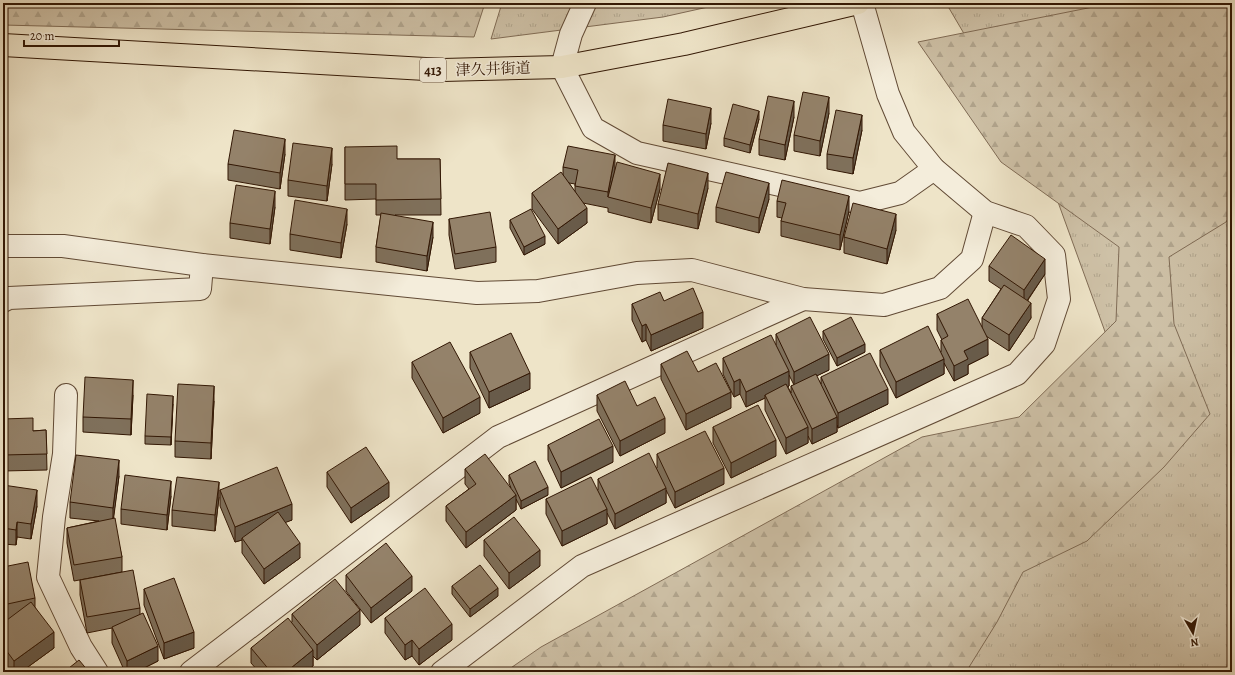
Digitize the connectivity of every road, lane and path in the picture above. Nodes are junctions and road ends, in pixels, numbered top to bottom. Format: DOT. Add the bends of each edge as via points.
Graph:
graph roads {
  1 [pos="585,3"];
  2 [pos="858,3"];
  3 [pos="862,3"];
  4 [pos="3,45"];
  5 [pos="562,67"];
  6 [pos="934,169"];
  7 [pos="985,212"];
  8 [pos="3,246"];
  9 [pos="202,265"];
  10 [pos="803,299"];
  11 [pos="3,301"];
  12 [pos="66,395"];
  13 [pos="97,672"];
  14 [pos="191,672"];
  15 [pos="442,672"];
  1 -- 5 [label="street" via="571,34"];
  2 -- 5 [label="highway, 津久井街道 / 413" via="684,44"];
  3 -- 6 [label="street" via="888,94 904,132"];
  4 -- 5 [label="highway, 津久井街道 / 413" via="443,70"];
  5 -- 6 [label="street" via="594,128 637,153 860,204 900,193"];
  6 -- 7 [label="street"];
  7 -- 10 [label="street" via="972,259 940,288 884,305"];
  7 -- 15 [label="street" via="1026,226 1054,255 1059,299 1044,344 1017,374 582,566"];
  8 -- 9 [label="street" via="63,246"];
  9 -- 10 [label="street" via="477,293 538,291 637,273 692,270"];
  9 -- 11 [label="street" via="200,290 9,298"];
  10 -- 14 [label="street" via="498,437"];
  12 -- 13 [label="street" via="64,454 48,577 81,647"];
}
